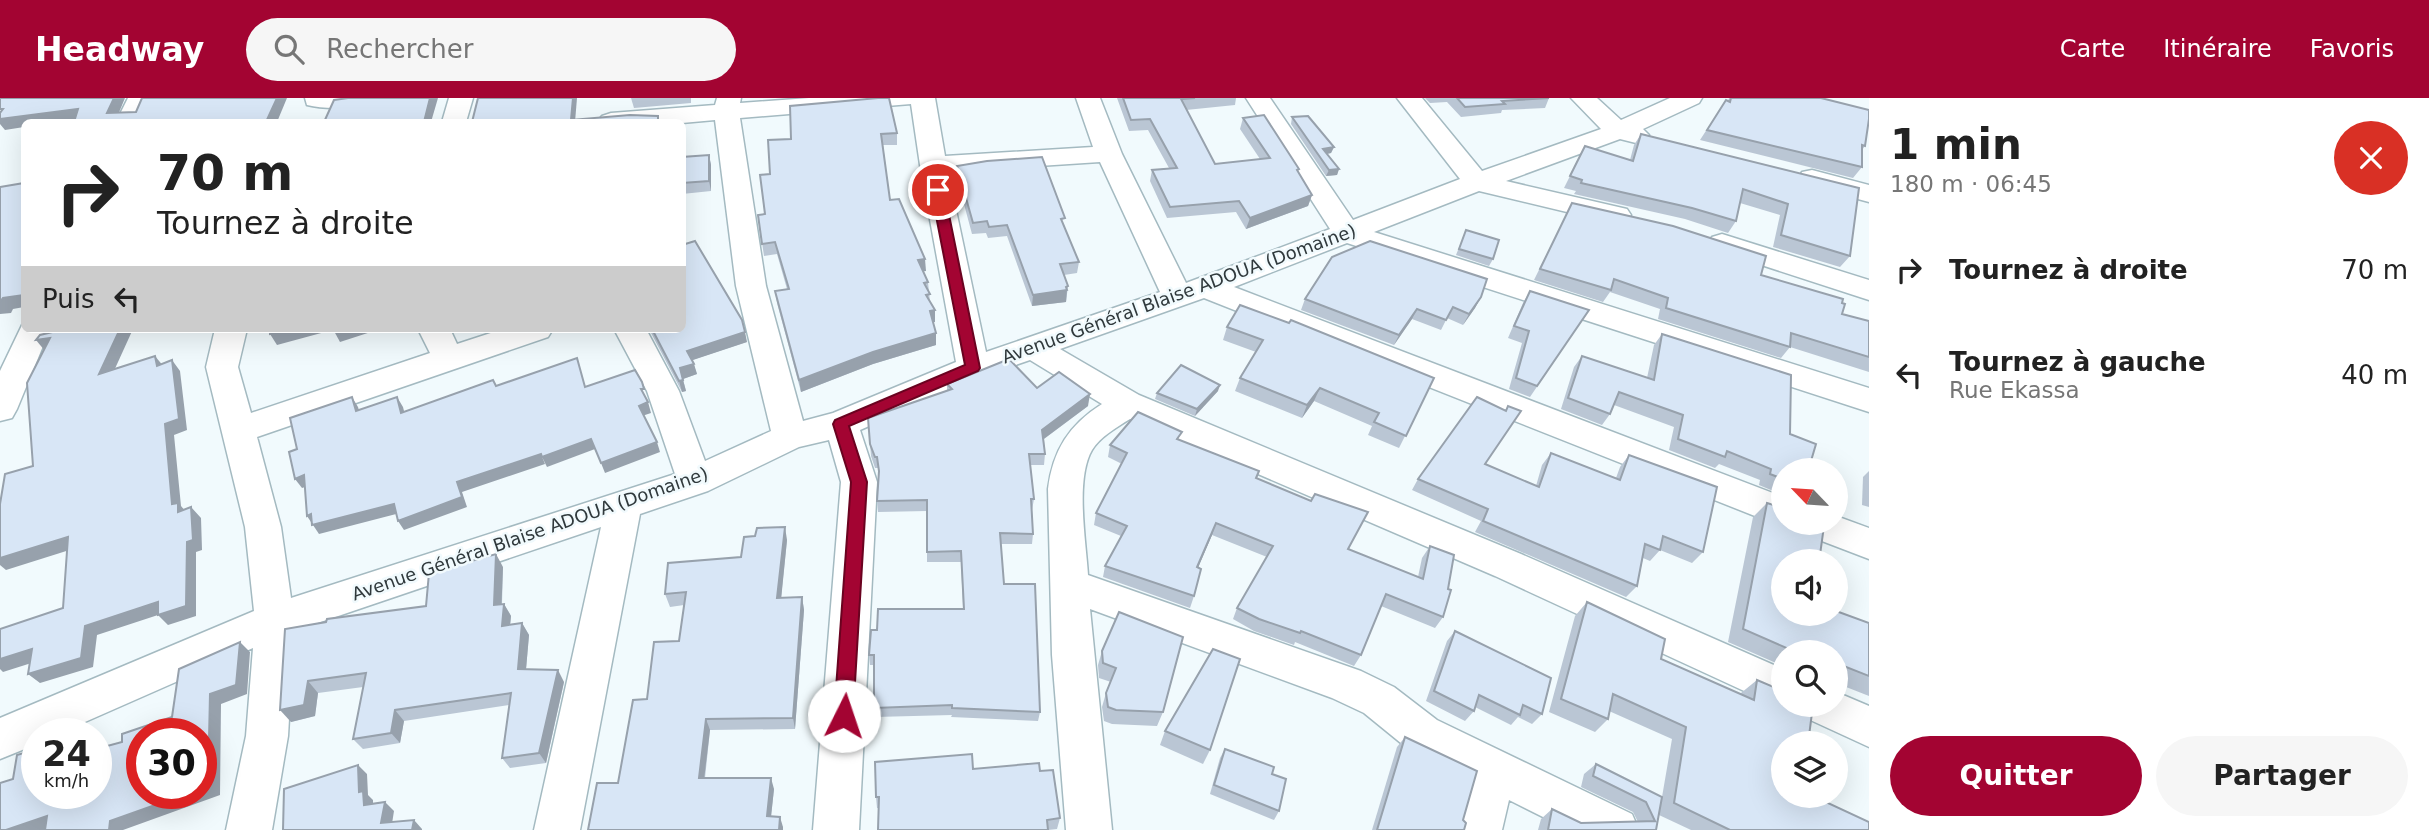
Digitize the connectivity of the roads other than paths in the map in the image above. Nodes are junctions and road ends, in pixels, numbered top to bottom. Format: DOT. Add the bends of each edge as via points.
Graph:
graph roads {
  1 [pos="140,98"];
  2 [pos="366,98"];
  3 [pos="461,98"];
  4 [pos="905,98"];
  5 [pos="923,98"];
  6 [pos="1088,98"];
  7 [pos="1258,98"];
  8 [pos="1409,98"];
  9 [pos="1583,98"];
  10 [pos="1690,98"];
  11 [pos="728,105"];
  12 [pos="313,107"];
  13 [pos="598,114"];
  14 [pos="130,119"];
  15 [pos="455,119"];
  16 [pos="1618,131"];
  17 [pos="1657,141"];
  18 [pos="1110,154"];
  19 [pos="933,165"];
  20 [pos="1788,172"];
  21 [pos="1477,182"];
  22 [pos="1869,194"];
  23 [pos="1648,222"];
  24 [pos="1347,233"];
  25 [pos="1700,236"];
  26 [pos="1869,290"];
  27 [pos="1191,291"];
  28 [pos="230,333"];
  29 [pos="436,333"];
  30 [pos="525,333"];
  31 [pos="632,333"];
  32 [pos="21,335"];
  33 [pos="1034,348"];
  34 [pos="449,359"];
  35 [pos="973,368"];
  36 [pos="1869,400"];
  37 [pos="1127,404"];
  38 [pos="0,409"];
  39 [pos="841,424"];
  40 [pos="238,430"];
  41 [pos="790,437"];
  42 [pos="695,481"];
  43 [pos="624,503"];
  44 [pos="1771,508"];
  45 [pos="1848,536"];
  46 [pos="1869,544"];
  47 [pos="1069,585"];
  48 [pos="275,620"];
  49 [pos="1771,683"];
  50 [pos="1847,717"];
  51 [pos="1869,727"];
  52 [pos="0,739"];
  53 [pos="1494,770"];
  54 [pos="249,830"];
  55 [pos="557,830"];
  56 [pos="836,830"];
  57 [pos="1088,830"];
  58 [pos="1479,830"];
  59 [pos="1616,830"];
  1 -- 14 [label="street"];
  2 -- 12 [label="street"];
  3 -- 15 [label="street"];
  4 -- 11 [label="street"];
  5 -- 19 [label="street"];
  6 -- 18 [label="street"];
  7 -- 24 [label="street"];
  8 -- 21 [label="street"];
  9 -- 16 [label="street"];
  10 -- 16 [label="street, Avenue Général Blaise ADOUA (Domaine)"];
  11 -- 13 [label="street" via="668,118"];
  11 -- 41 [label="street" via="751,286"];
  16 -- 17 [label="street"];
  16 -- 21 [label="street, Avenue Général Blaise ADOUA (Domaine)"];
  18 -- 19 [label="street"];
  18 -- 27 [label="street"];
  19 -- 35 [label="street"];
  20 -- 22 [label="street"];
  21 -- 23 [label="street"];
  21 -- 24 [label="street, Avenue Général Blaise ADOUA (Domaine)"];
  24 -- 27 [label="street, Avenue Général Blaise ADOUA (Domaine)"];
  24 -- 36 [label="street"];
  25 -- 26 [label="street"];
  27 -- 33 [label="street, Avenue Général Blaise ADOUA (Domaine)"];
  27 -- 44 [label="street"];
  28 -- 40 [label="street" via="222,368"];
  29 -- 34 [label="street"];
  30 -- 34 [label="street"];
  31 -- 42 [label="street" via="663,391"];
  32 -- 38 [label="street"];
  33 -- 35 [label="street, Avenue Général Blaise ADOUA (Domaine)"];
  33 -- 37 [label="street"];
  34 -- 40 [label="street"];
  35 -- 39 [label="street, Avenue Général Blaise ADOUA (Domaine)"];
  37 -- 47 [label="street" via="1090,430 1073,453 1066,491"];
  37 -- 49 [label="street" via="1508,565"];
  39 -- 41 [label="street, Avenue Général Blaise ADOUA (Domaine)"];
  39 -- 56 [label="street" via="859,482"];
  40 -- 48 [label="street" via="263,527"];
  41 -- 42 [label="street, Avenue Général Blaise ADOUA (Domaine)"];
  42 -- 43 [label="street, Avenue Général Blaise ADOUA (Domaine)"];
  43 -- 48 [label="street, Avenue Général Blaise ADOUA (Domaine)"];
  43 -- 55 [label="street"];
  45 -- 46 [label="street"];
  47 -- 53 [label="street" via="1346,684 1379,700 1422,734"];
  47 -- 57 [label="street"];
  48 -- 52 [label="street, Avenue Général Blaise ADOUA (Domaine)"];
  48 -- 54 [label="street" via="267,736"];
  50 -- 51 [label="street"];
  53 -- 58 [label="street"];
  53 -- 59 [label="street"];
}
